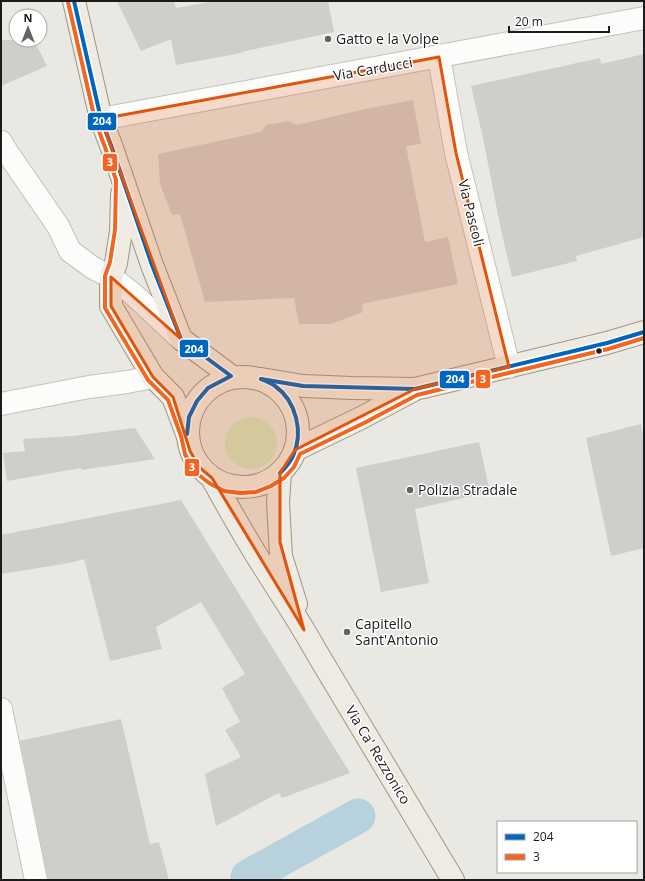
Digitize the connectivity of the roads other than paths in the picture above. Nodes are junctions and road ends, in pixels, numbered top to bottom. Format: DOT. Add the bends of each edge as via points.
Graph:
graph roads {
  1 [pos="74,1"];
  2 [pos="644,18"];
  3 [pos="439,57"];
  4 [pos="101,119"];
  5 [pos="1,142"];
  6 [pos="122,179"];
  7 [pos="111,277"];
  8 [pos="644,332"];
  9 [pos="181,339"];
  10 [pos="509,367"];
  11 [pos="231,376"];
  12 [pos="153,377"];
  13 [pos="261,379"];
  14 [pos="415,389"];
  15 [pos="1,404"];
  16 [pos="187,434"];
  17 [pos="295,450"];
  18 [pos="280,473"];
  19 [pos="212,478"];
  20 [pos="304,630"];
  21 [pos="1,709"];
  22 [pos="36,880"];
  23 [pos="453,880"];
  1 -- 4 [label="main road"];
  2 -- 3 [label="street, Via Carducci"];
  3 -- 4 [label="street, Via Carducci"];
  3 -- 10 [label="street, Via Pascoli" via="456,153"];
  4 -- 6 [label="main road"];
  5 -- 7 [label="street" via="58,226 70,251 93,268"];
  6 -- 7 [label="main road" via="121,231"];
  6 -- 9 [label="main road"];
  7 -- 9 [label="street"];
  7 -- 12 [label="main road" via="111,306"];
  8 -- 10 [label="main road"];
  9 -- 11 [label="main road"];
  10 -- 14 [label="main road"];
  11 -- 13 [label="main road, Via Ca' Rezzonico"];
  11 -- 16 [label="main road, Via Ca' Rezzonico" via="208,388 196,401 189,417"];
  12 -- 15 [label="street"];
  12 -- 16 [label="main road" via="172,397"];
  13 -- 14 [label="main road" via="304,386"];
  13 -- 17 [label="main road, Via Ca' Rezzonico" via="276,387 288,400 296,416 298,433"];
  14 -- 17 [label="main road"];
  16 -- 19 [label="main road, Via Ca' Rezzonico" via="190,451 199,466"];
  17 -- 18 [label="main road, Via Ca' Rezzonico" via="289,463"];
  18 -- 19 [label="main road, Via Ca' Rezzonico" via="268,482 254,486 225,485"];
  18 -- 20 [label="main road, Via Ca' Rezzonico" via="278,502 281,556"];
  19 -- 20 [label="main road, Via Ca' Rezzonico"];
  20 -- 23 [label="main road, Via Ca' Rezzonico"];
  21 -- 22 [label="street"];
}
